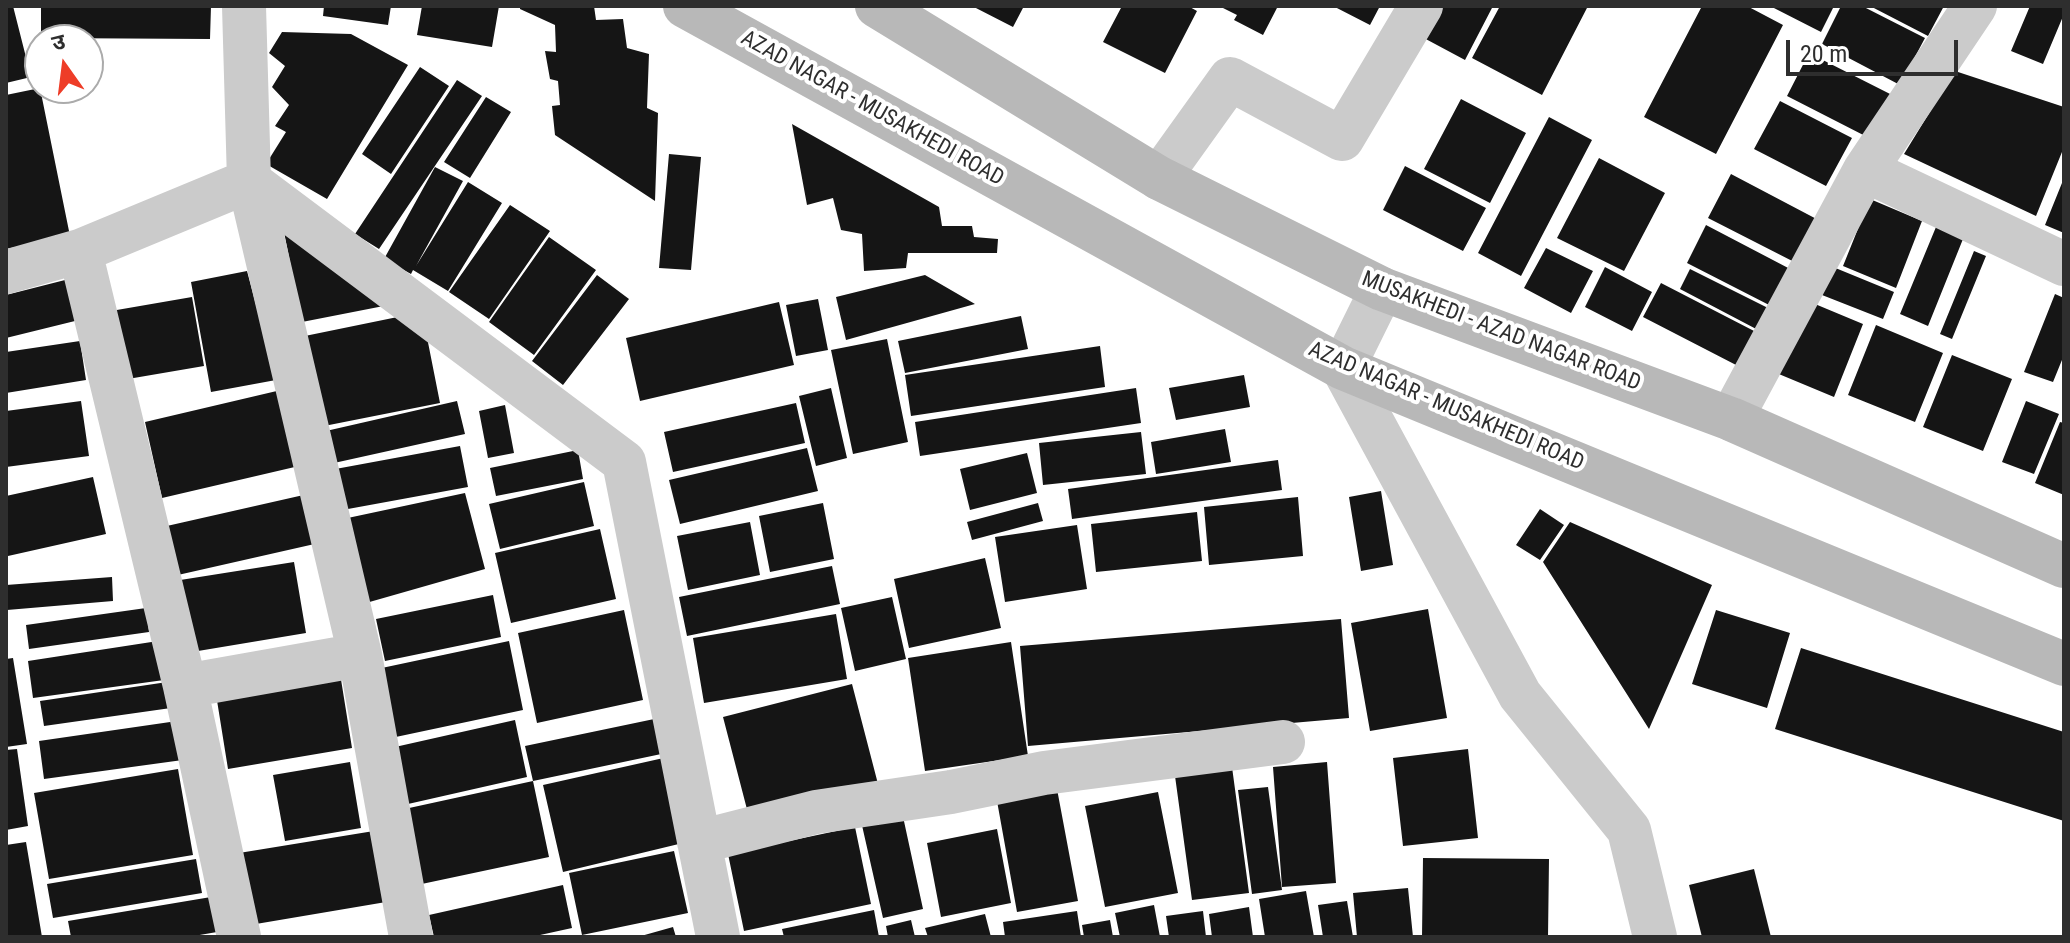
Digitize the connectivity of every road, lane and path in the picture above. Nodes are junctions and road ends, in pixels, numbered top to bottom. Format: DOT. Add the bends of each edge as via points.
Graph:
graph roads {
  1 [pos="244,6"];
  2 [pos="685,6"];
  3 [pos="877,6"];
  4 [pos="1421,6"];
  5 [pos="1975,6"];
  6 [pos="1865,170"];
  7 [pos="1159,178"];
  8 [pos="249,181"];
  9 [pos="80,251"];
  10 [pos="2064,264"];
  11 [pos="6,272"];
  12 [pos="1382,289"];
  13 [pos="1343,368"];
  14 [pos="1731,419"];
  15 [pos="2064,566"];
  16 [pos="360,655"];
  17 [pos="2064,664"];
  18 [pos="185,686"];
  19 [pos="1283,742"];
  20 [pos="699,842"];
  21 [pos="239,937"];
  22 [pos="411,937"];
  23 [pos="718,937"];
  24 [pos="1655,937"];
  1 -- 8 [label="street"];
  2 -- 13 [label="main road, AZAD NAGAR - MUSAKHEDI ROAD"];
  3 -- 7 [label="main road, MUSAKHEDI - AZAD NAGAR ROAD"];
  4 -- 7 [label="street" via="1342,139 1230,79"];
  5 -- 6 [label="street"];
  6 -- 10 [label="street"];
  6 -- 14 [label="street"];
  7 -- 12 [label="main road, MUSAKHEDI - AZAD NAGAR ROAD"];
  8 -- 9 [label="street"];
  8 -- 16 [label="street"];
  8 -- 20 [label="street" via="624,462"];
  9 -- 11 [label="street"];
  9 -- 18 [label="street"];
  12 -- 13 [label="street"];
  12 -- 14 [label="main road, MUSAKHEDI - AZAD NAGAR ROAD"];
  13 -- 17 [label="main road, AZAD NAGAR - MUSAKHEDI ROAD"];
  13 -- 24 [label="street" via="1520,695 1629,830"];
  14 -- 15 [label="main road, MUSAKHEDI - AZAD NAGAR ROAD"];
  16 -- 18 [label="street"];
  16 -- 22 [label="street"];
  18 -- 21 [label="street"];
  19 -- 20 [label="street" via="1044,773 816,812"];
  20 -- 23 [label="street"];
}
